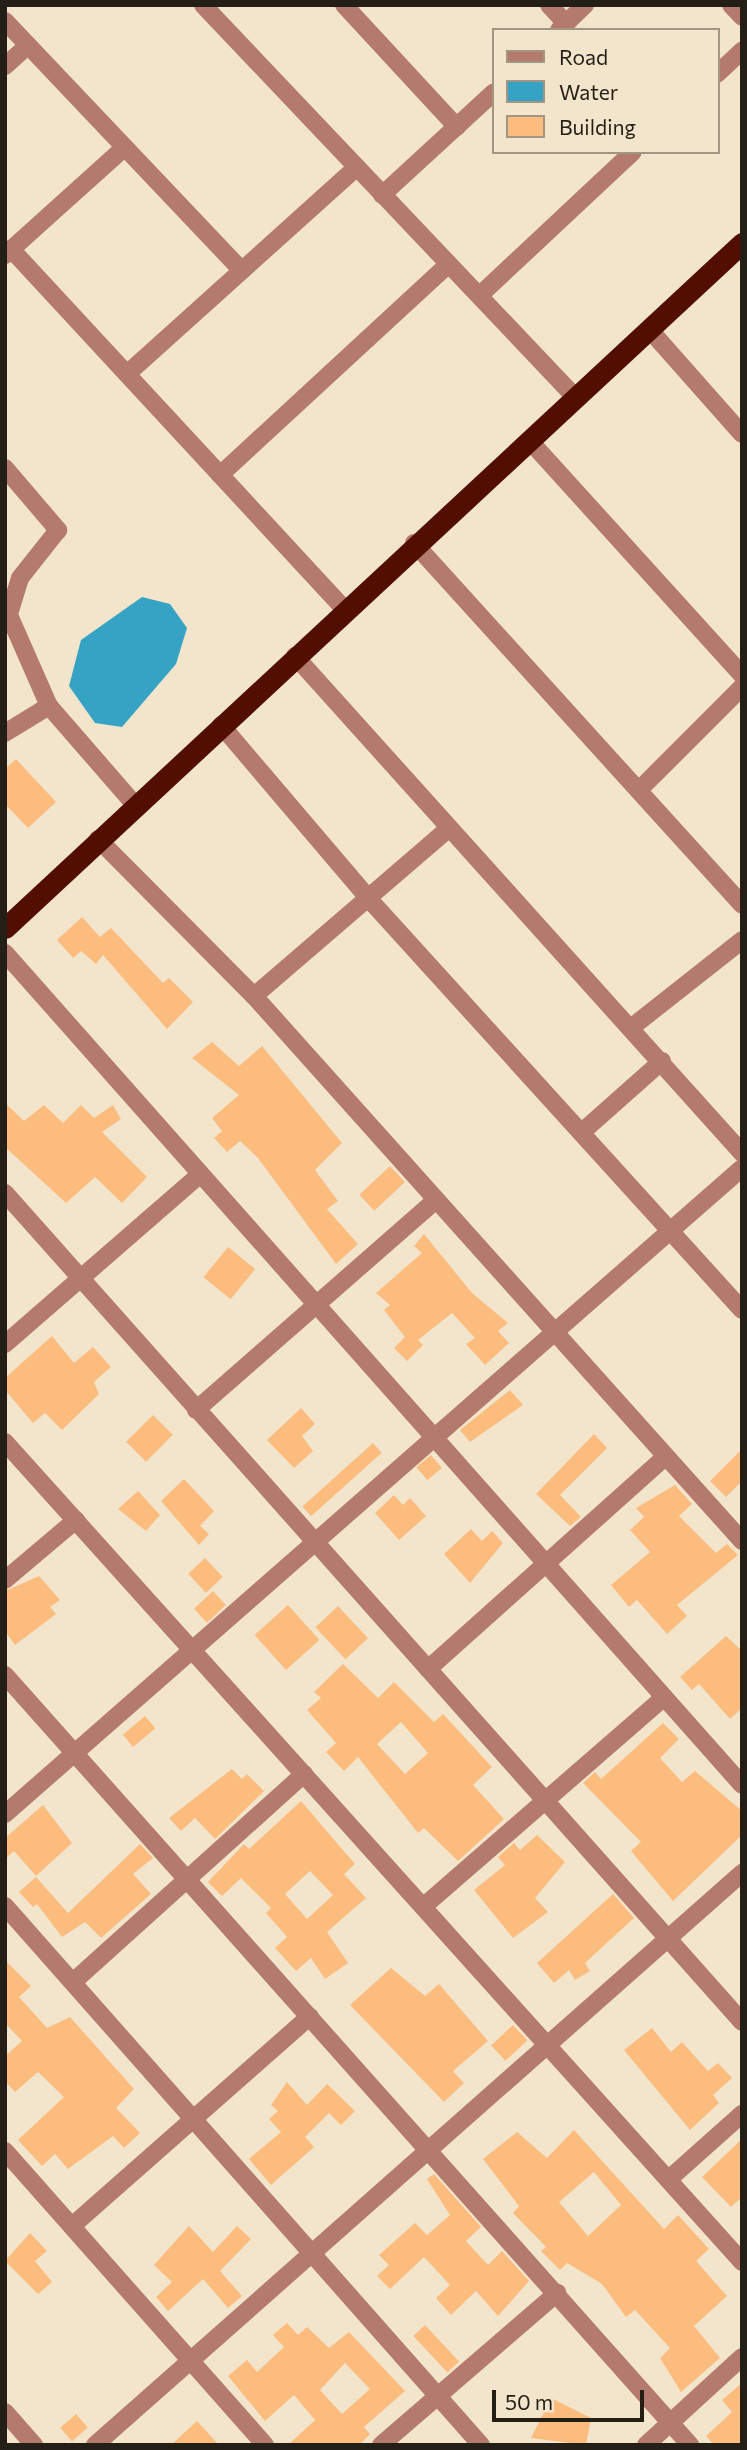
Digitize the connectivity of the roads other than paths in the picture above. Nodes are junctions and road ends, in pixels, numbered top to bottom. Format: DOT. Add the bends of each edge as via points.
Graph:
graph roads {
  1 [pos="203,5"];
  2 [pos="344,5"];
  3 [pos="549,5"];
  4 [pos="585,5"];
  5 [pos="731,5"];
  6 [pos="742,17"];
  7 [pos="5,21"];
  8 [pos="563,27"];
  9 [pos="28,45"];
  10 [pos="742,51"];
  11 [pos="5,66"];
  12 [pos="719,72"];
  13 [pos="491,95"];
  14 [pos="457,127"];
  15 [pos="124,148"];
  16 [pos="631,154"];
  17 [pos="357,167"];
  18 [pos="382,195"];
  19 [pos="742,243"];
  20 [pos="8,252"];
  21 [pos="449,264"];
  22 [pos="242,271"];
  23 [pos="480,295"];
  24 [pos="649,329"];
  25 [pos="127,374"];
  26 [pos="575,397"];
  27 [pos="742,434"];
  28 [pos="529,440"];
  29 [pos="7,475"];
  30 [pos="220,475"];
  31 [pos="414,544"];
  32 [pos="344,609"];
  33 [pos="295,656"];
  34 [pos="742,675"];
  35 [pos="742,687"];
  36 [pos="49,706"];
  37 [pos="221,725"];
  38 [pos="5,733"];
  39 [pos="640,789"];
  40 [pos="135,805"];
  41 [pos="449,828"];
  42 [pos="98,839"];
  43 [pos="368,898"];
  44 [pos="742,905"];
  45 [pos="5,928"];
  46 [pos="742,940"];
  47 [pos="5,953"];
  48 [pos="254,996"];
  49 [pos="632,1027"];
  50 [pos="662,1061"];
  51 [pos="582,1132"];
  52 [pos="742,1153"];
  53 [pos="742,1168"];
  54 [pos="198,1176"];
  55 [pos="5,1192"];
  56 [pos="436,1200"];
  57 [pos="671,1230"];
  58 [pos="79,1278"];
  59 [pos="315,1307"];
  60 [pos="742,1310"];
  61 [pos="555,1332"];
  62 [pos="5,1344"];
  63 [pos="196,1410"];
  64 [pos="433,1439"];
  65 [pos="5,1442"];
  66 [pos="666,1456"];
  67 [pos="76,1520"];
  68 [pos="742,1541"];
  69 [pos="314,1543"];
  70 [pos="545,1565"];
  71 [pos="5,1580"];
  72 [pos="192,1650"];
  73 [pos="428,1669"];
  74 [pos="5,1675"];
  75 [pos="663,1698"];
  76 [pos="74,1754"];
  77 [pos="304,1774"];
  78 [pos="742,1785"];
  79 [pos="545,1800"];
  80 [pos="5,1814"];
  81 [pos="742,1873"];
  82 [pos="188,1882"];
  83 [pos="5,1906"];
  84 [pos="424,1906"];
  85 [pos="667,1937"];
  86 [pos="73,1982"];
  87 [pos="310,2016"];
  88 [pos="742,2022"];
  89 [pos="547,2043"];
  90 [pos="742,2114"];
  91 [pos="193,2118"];
  92 [pos="428,2149"];
  93 [pos="5,2151"];
  94 [pos="669,2179"];
  95 [pos="72,2225"];
  96 [pos="312,2249"];
  97 [pos="742,2262"];
  98 [pos="557,2293"];
  99 [pos="742,2357"];
  100 [pos="187,2358"];
  101 [pos="438,2396"];
  102 [pos="5,2412"];
  103 [pos="670,2423"];
  104 [pos="34,2445"];
  105 [pos="95,2445"];
  106 [pos="265,2445"];
  107 [pos="381,2445"];
  108 [pos="481,2445"];
  109 [pos="646,2445"];
  110 [pos="690,2445"];
  1 -- 17 [label="street"];
  2 -- 14 [label="street"];
  3 -- 8 [label="street"];
  4 -- 8 [label="street"];
  5 -- 6 [label="street"];
  7 -- 9 [label="street"];
  9 -- 11 [label="street"];
  9 -- 15 [label="street"];
  10 -- 12 [label="street"];
  13 -- 14 [label="street"];
  14 -- 18 [label="street"];
  15 -- 20 [label="street"];
  15 -- 22 [label="street"];
  16 -- 23 [label="street"];
  17 -- 18 [label="street"];
  17 -- 22 [label="street"];
  18 -- 21 [label="street"];
  19 -- 24 [label="highway"];
  20 -- 25 [label="street"];
  21 -- 23 [label="street"];
  21 -- 30 [label="street"];
  22 -- 25 [label="street"];
  23 -- 26 [label="street"];
  24 -- 26 [label="highway"];
  24 -- 27 [label="street"];
  25 -- 30 [label="street"];
  26 -- 28 [label="highway"];
  28 -- 31 [label="highway"];
  28 -- 34 [label="street"];
  29 -- 36 [label="street" via="58,530 20,578 9,615"];
  30 -- 32 [label="street"];
  31 -- 32 [label="highway"];
  31 -- 39 [label="street"];
  32 -- 33 [label="highway"];
  33 -- 37 [label="highway"];
  33 -- 41 [label="street"];
  35 -- 39 [label="street"];
  36 -- 38 [label="street"];
  36 -- 40 [label="street"];
  37 -- 40 [label="highway"];
  37 -- 43 [label="street"];
  39 -- 44 [label="street"];
  40 -- 42 [label="highway"];
  41 -- 43 [label="street"];
  41 -- 49 [label="street"];
  42 -- 45 [label="highway"];
  42 -- 48 [label="street"];
  43 -- 48 [label="street"];
  43 -- 51 [label="street"];
  46 -- 49 [label="street"];
  47 -- 54 [label="street"];
  48 -- 56 [label="street"];
  49 -- 50 [label="street"];
  50 -- 51 [label="street"];
  50 -- 52 [label="street"];
  51 -- 57 [label="street"];
  53 -- 57 [label="street"];
  54 -- 58 [label="street"];
  54 -- 59 [label="street"];
  55 -- 58 [label="street"];
  56 -- 59 [label="street"];
  56 -- 61 [label="street"];
  57 -- 60 [label="street"];
  57 -- 61 [label="street"];
  58 -- 62 [label="street"];
  58 -- 63 [label="street"];
  59 -- 63 [label="street"];
  59 -- 64 [label="street"];
  61 -- 64 [label="street"];
  61 -- 66 [label="street"];
  63 -- 69 [label="street"];
  64 -- 69 [label="street"];
  64 -- 70 [label="street"];
  65 -- 67 [label="street"];
  66 -- 68 [label="street"];
  66 -- 70 [label="street"];
  67 -- 71 [label="street"];
  67 -- 72 [label="street"];
  69 -- 72 [label="street"];
  69 -- 73 [label="street"];
  70 -- 73 [label="street"];
  70 -- 75 [label="street"];
  72 -- 76 [label="street"];
  72 -- 77 [label="street"];
  73 -- 79 [label="street"];
  74 -- 76 [label="street"];
  75 -- 78 [label="street"];
  75 -- 79 [label="street"];
  76 -- 80 [label="street"];
  76 -- 82 [label="street"];
  77 -- 82 [label="street"];
  77 -- 84 [label="street"];
  79 -- 84 [label="street"];
  79 -- 85 [label="street"];
  81 -- 85 [label="street"];
  82 -- 86 [label="street"];
  82 -- 87 [label="street"];
  83 -- 86 [label="street"];
  84 -- 89 [label="street"];
  85 -- 88 [label="street"];
  85 -- 89 [label="street"];
  86 -- 91 [label="street"];
  87 -- 91 [label="street"];
  87 -- 92 [label="street"];
  89 -- 92 [label="street"];
  89 -- 94 [label="street"];
  90 -- 94 [label="street"];
  91 -- 95 [label="street"];
  91 -- 96 [label="street"];
  92 -- 96 [label="street"];
  92 -- 98 [label="street"];
  93 -- 95 [label="street"];
  94 -- 97 [label="street"];
  95 -- 100 [label="street"];
  96 -- 100 [label="street"];
  96 -- 101 [label="street"];
  98 -- 101 [label="street"];
  98 -- 103 [label="street"];
  99 -- 103 [label="street"];
  100 -- 105 [label="street"];
  100 -- 106 [label="street"];
  101 -- 107 [label="street"];
  101 -- 108 [label="street"];
  102 -- 104 [label="street"];
  103 -- 109 [label="street"];
  103 -- 110 [label="street"];
}
